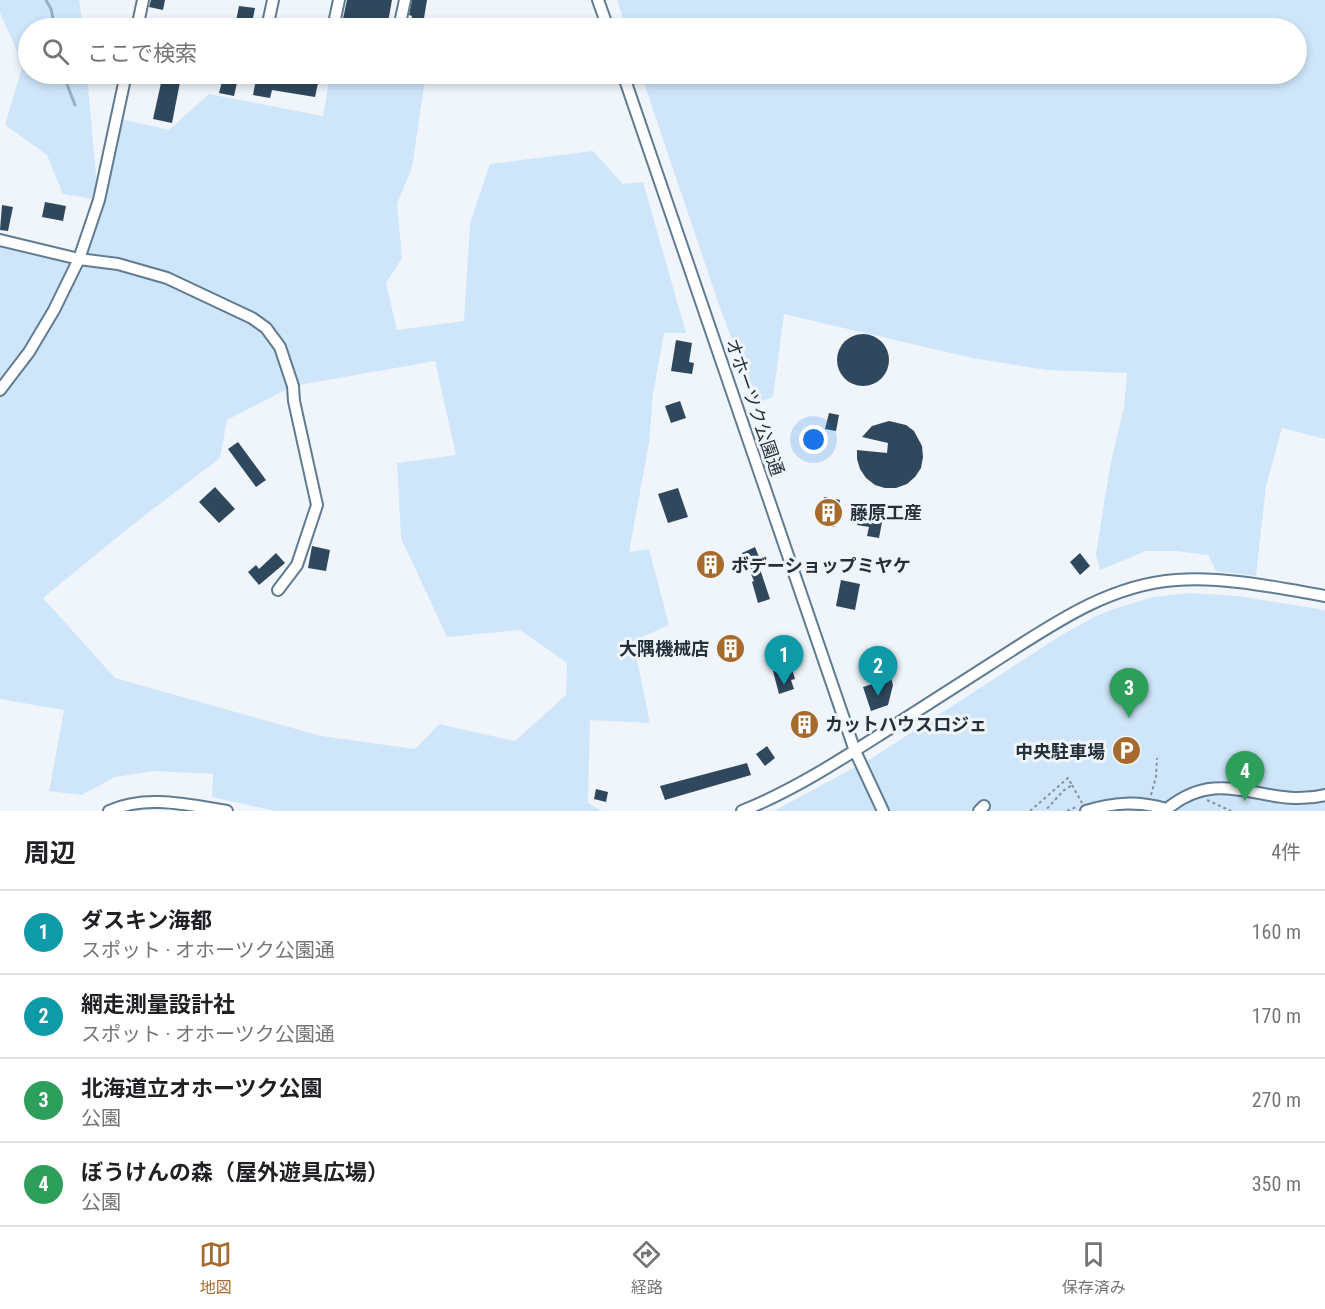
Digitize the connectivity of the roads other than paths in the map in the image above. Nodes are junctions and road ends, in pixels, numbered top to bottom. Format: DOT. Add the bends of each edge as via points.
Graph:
graph roads {
  1 [pos="143,0"];
  2 [pos="273,0"];
  3 [pos="339,0"];
  4 [pos="405,0"];
  5 [pos="598,0"];
  6 [pos="139,18"];
  7 [pos="269,18"];
  8 [pos="335,18"];
  9 [pos="401,18"];
  10 [pos="604,18"];
  11 [pos="124,84"];
  12 [pos="626,84"];
  13 [pos="0,240"];
  14 [pos="79,259"];
  15 [pos="0,390"];
  16 [pos="278,590"];
  17 [pos="1325,596"];
  18 [pos="855,751"];
  19 [pos="1325,795"];
  20 [pos="109,811"];
  21 [pos="227,811"];
  22 [pos="742,811"];
  23 [pos="882,811"];
  24 [pos="1086,811"];
  1 -- 6 [label="street"];
  2 -- 7 [label="street"];
  3 -- 8 [label="street"];
  4 -- 9 [label="street"];
  5 -- 10 [label="street"];
  11 -- 14 [label="street" via="99,200"];
  12 -- 18 [label="street, オホーツク公園通"];
  13 -- 14 [label="street"];
  14 -- 15 [label="street" via="29,352"];
  14 -- 16 [label="street" via="118,264 167,278 252,318 266,328 280,347 293,386 317,505 297,565"];
  17 -- 18 [label="street" via="1263,586 1177,580 1114,594 1052,624"];
  18 -- 22 [label="street"];
  18 -- 23 [label="street, オホーツク公園通"];
  19 -- 24 [label="street" via="1288,798 1219,787 1191,793 1167,809 1119,803"];
  20 -- 21 [label="street" via="140,802"];
}
